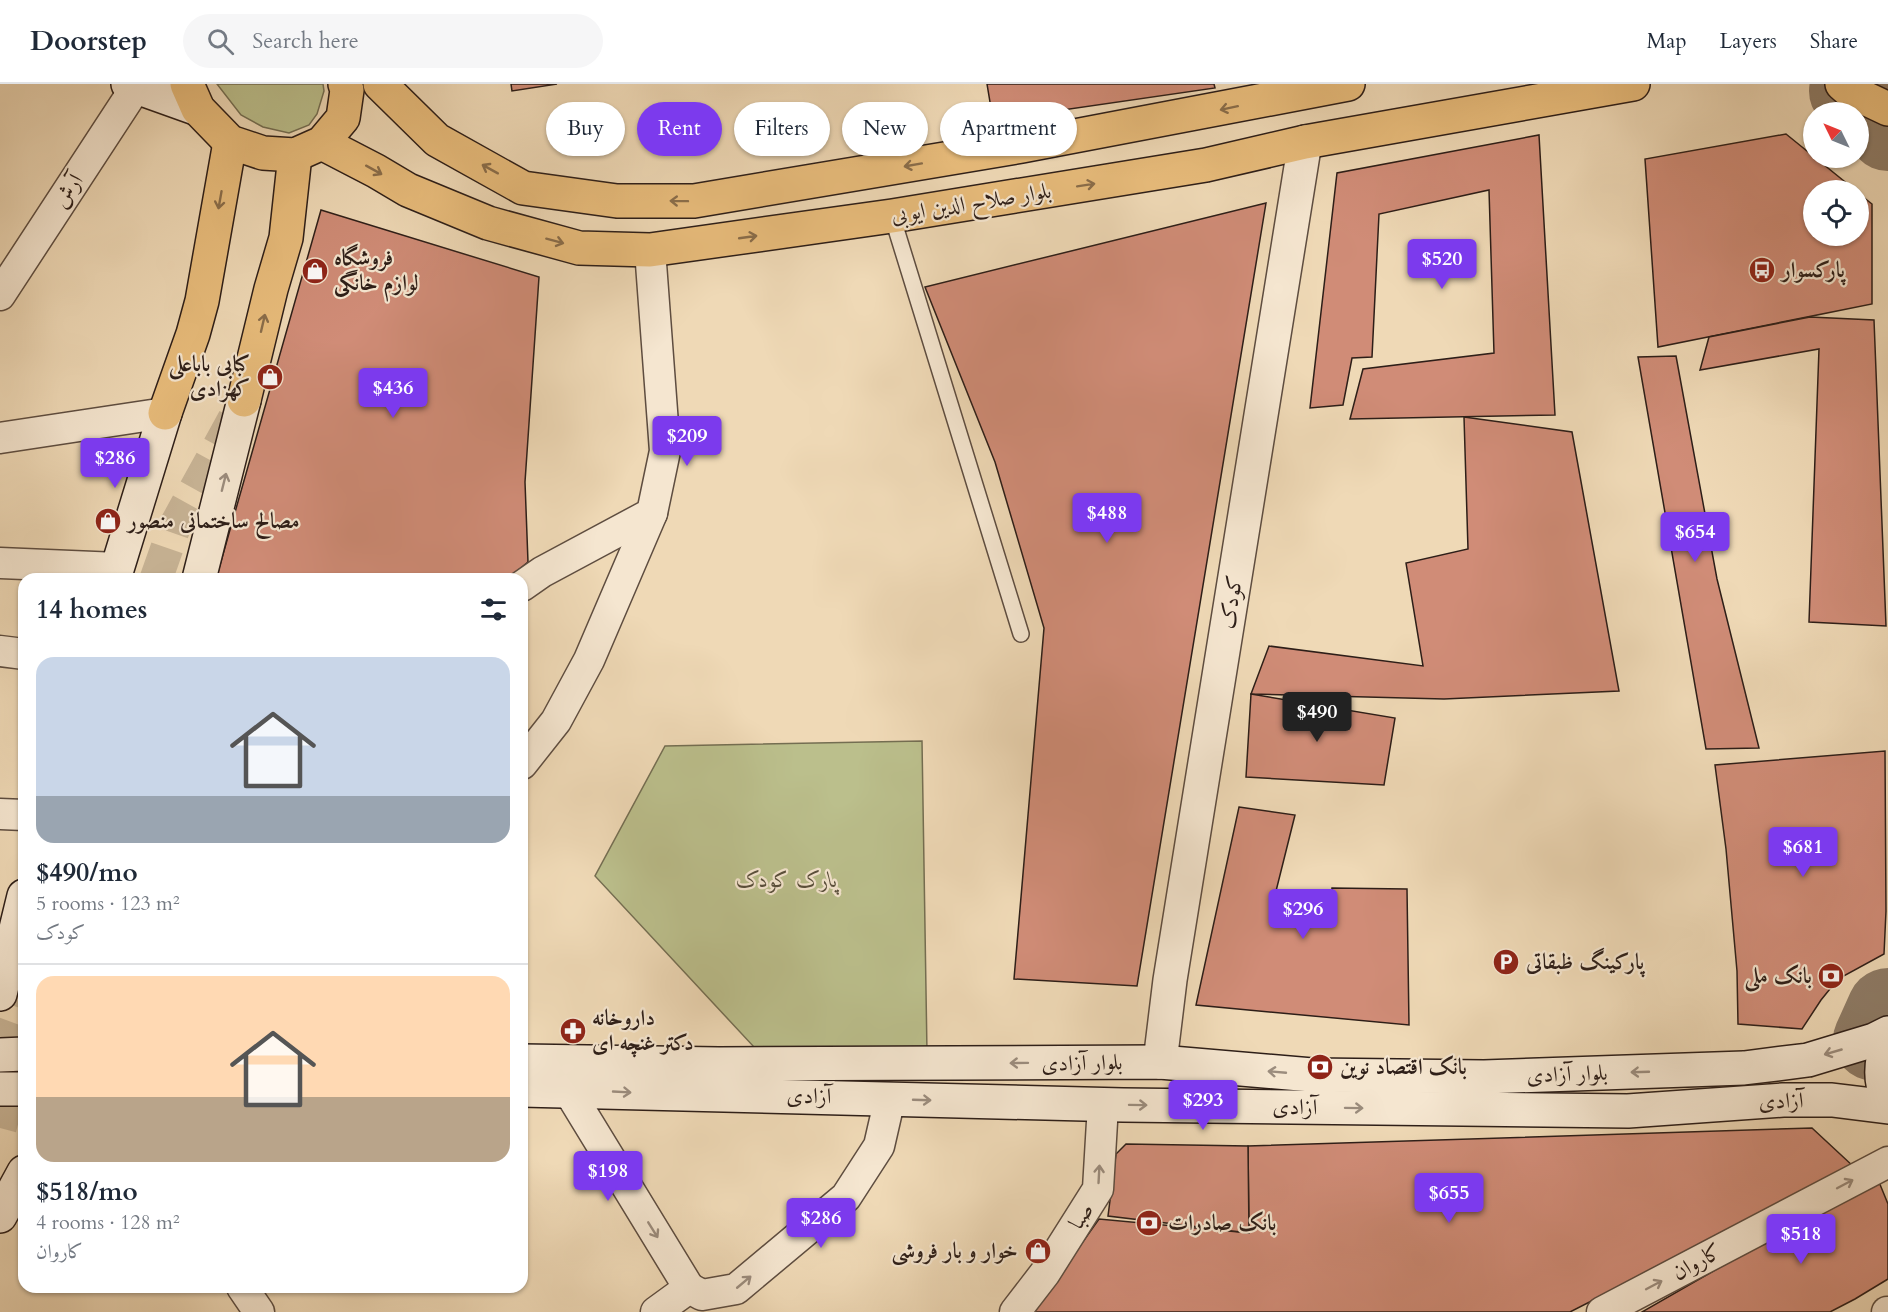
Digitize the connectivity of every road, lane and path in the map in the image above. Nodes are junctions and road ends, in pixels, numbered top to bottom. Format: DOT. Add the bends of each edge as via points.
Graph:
graph roads {
  1 [pos="345,84"];
  2 [pos="380,84"];
  3 [pos="1348,84"];
  4 [pos="1633,84"];
  5 [pos="1842,84"];
  6 [pos="132,85"];
  7 [pos="1308,87"];
  8 [pos="193,96"];
  9 [pos="1888,109"];
  10 [pos="230,142"];
  11 [pos="1305,142"];
  12 [pos="309,149"];
  13 [pos="892,216"];
  14 [pos="650,250"];
  15 [pos="0,295"];
  16 [pos="165,413"];
  17 [pos="0,438"];
  18 [pos="652,513"];
  19 [pos="0,563"];
  20 [pos="105,573"];
  21 [pos="116,573"];
  22 [pos="201,573"];
  23 [pos="528,582"];
  24 [pos="1021,634"];
  25 [pos="0,651"];
  26 [pos="18,653"];
  27 [pos="528,756"];
  28 [pos="0,814"];
  29 [pos="18,815"];
  30 [pos="18,920"];
  31 [pos="0,994"];
  32 [pos="1888,1033"];
  33 [pos="1888,1041"];
  34 [pos="18,1054"];
  35 [pos="0,1056"];
  36 [pos="528,1061"];
  37 [pos="1160,1062"];
  38 [pos="0,1089"];
  39 [pos="18,1089"];
  40 [pos="528,1090"];
  41 [pos="568,1090"];
  42 [pos="890,1098"];
  43 [pos="1888,1099"];
  44 [pos="1103,1105"];
  45 [pos="1888,1107"];
  46 [pos="1888,1162"];
  47 [pos="18,1183"];
  48 [pos="0,1216"];
  49 [pos="696,1292"];
  50 [pos="246,1293"];
  51 [pos="259,1312"];
  52 [pos="656,1312"];
  53 [pos="730,1312"];
  54 [pos="1015,1312"];
  55 [pos="1602,1312"];
  1 -- 12 [label="main road" via="343,118"];
  7 -- 2 [label="main road, بلوار صلاح الدین ایوبی, one-way" via="1223,109 694,201 617,201 523,188 437,140"];
  3 -- 7 [label="main road, بلوار صلاح الدین ایوبی"];
  4 -- 11 [label="main road, بلوار صلاح الدین ایوبی"];
  5 -- 9 [label="main road"];
  6 -- 8 [label="main road"];
  6 -- 15 [label="street, آرش"];
  8 -- 10 [label="main road"];
  10 -- 12 [label="main road" via="263,153"];
  10 -- 16 [label="main road, one-way" via="202,301"];
  13 -- 11 [label="main road, بلوار صلاح الدین ایوبی, one-way" via="1206,165"];
  11 -- 37 [label="main road, کودک"];
  12 -- 14 [label="main road, بلوار صلاح الدین ایوبی, one-way" via="376,171 408,190 488,223 579,248"];
  22 -- 12 [label="main road, one-way"];
  14 -- 13 [label="main road, بلوار صلاح الدین ایوبی, one-way"];
  13 -- 24 [label="lane"];
  14 -- 18 [label="street" via="665,451"];
  16 -- 17 [label="street"];
  16 -- 21 [label="main road"];
  18 -- 23 [label="street"];
  18 -- 27 [label="street" via="589,660 556,721"];
  19 -- 20 [label="street"];
  25 -- 26 [label="street"];
  28 -- 29 [label="street"];
  30 -- 31 [label="main road"];
  32 -- 37 [label="main road, بلوار آزادی, one-way" via="1808,1060 1744,1068 1484,1077 1312,1075"];
  33 -- 43 [label="main road" via="1882,1072"];
  34 -- 35 [label="main road"];
  37 -- 36 [label="main road, بلوار آزادی, one-way"];
  38 -- 39 [label="main road"];
  40 -- 41 [label="main road, آزادی"];
  41 -- 42 [label="main road, آزادی, one-way"];
  41 -- 49 [label="street, one-way"];
  42 -- 44 [label="main road, آزادی, one-way"];
  49 -- 42 [label="street, one-way" via="736,1289 846,1197 879,1146"];
  44 -- 45 [label="main road, آزادی, one-way" via="1628,1111 1832,1100"];
  54 -- 44 [label="street, صبا, one-way" via="1045,1274 1098,1189"];
  55 -- 46 [label="street, کاروان, one-way"];
  47 -- 48 [label="main road"];
  49 -- 52 [label="street"];
  49 -- 53 [label="street"];
  50 -- 51 [label="street"];
}
